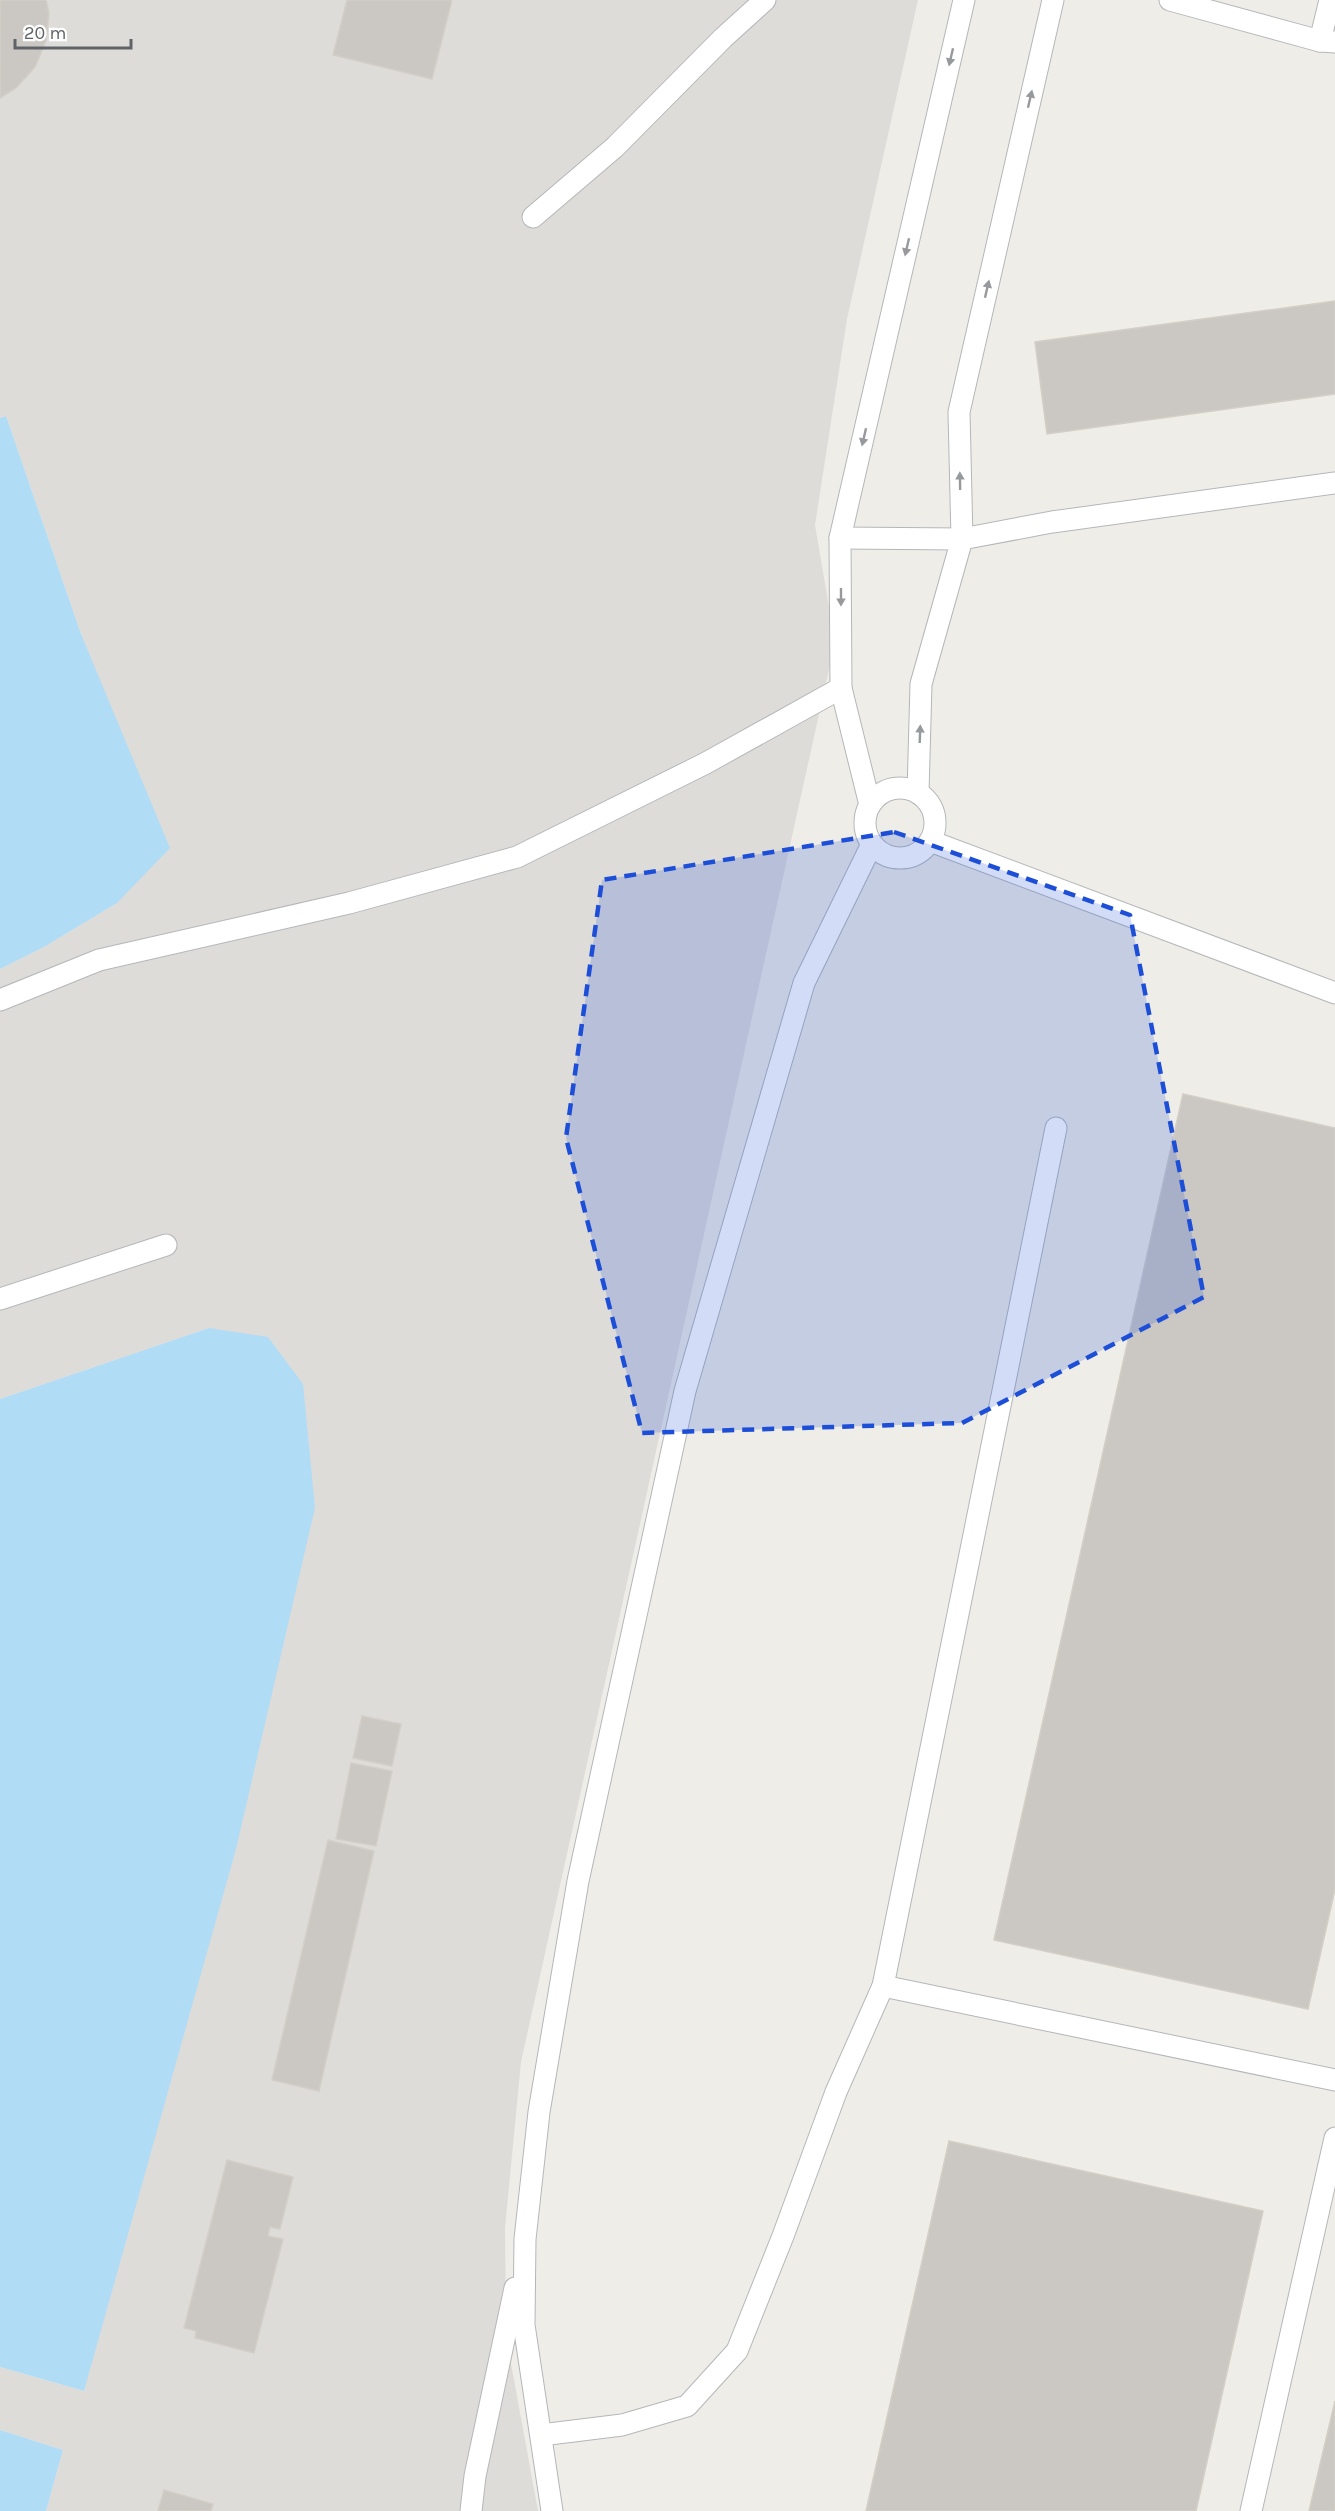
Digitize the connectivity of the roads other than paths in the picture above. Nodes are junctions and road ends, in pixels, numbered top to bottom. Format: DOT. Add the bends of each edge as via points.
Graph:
graph roads {
  1 [pos="765,0"];
  2 [pos="964,0"];
  3 [pos="1053,0"];
  4 [pos="1170,0"];
  5 [pos="1330,0"];
  6 [pos="1328,42"];
  7 [pos="532,217"];
  8 [pos="1335,483"];
  9 [pos="840,538"];
  10 [pos="962,539"];
  11 [pos="841,688"];
  12 [pos="918,793"];
  13 [pos="870,805"];
  14 [pos="930,841"];
  15 [pos="872,844"];
  16 [pos="1335,993"];
  17 [pos="0,1000"];
  18 [pos="1056,1128"];
  19 [pos="166,1245"];
  20 [pos="0,1299"];
  21 [pos="883,1986"];
  22 [pos="1335,2080"];
  23 [pos="1334,2150"];
  24 [pos="525,2239"];
  25 [pos="541,2435"];
  26 [pos="471,2511"];
  27 [pos="552,2511"];
  28 [pos="1251,2511"];
  1 -- 7 [label="lane" via="615,147"];
  2 -- 9 [label="lane, one-way"];
  10 -- 3 [label="lane, one-way" via="959,412"];
  4 -- 6 [label="lane"];
  5 -- 6 [label="lane"];
  8 -- 10 [label="lane" via="1052,522"];
  9 -- 10 [label="lane"];
  9 -- 11 [label="lane, one-way"];
  12 -- 10 [label="lane, one-way" via="921,684"];
  11 -- 13 [label="lane"];
  11 -- 17 [label="lane" via="706,763 517,857 349,903 99,960"];
  12 -- 13 [label="lane" via="886,790"];
  12 -- 14 [label="lane" via="932,809 935,820"];
  13 -- 15 [label="lane" via="864,825"];
  14 -- 15 [label="lane" via="912,856 901,858 880,852"];
  14 -- 16 [label="lane"];
  15 -- 24 [label="lane" via="804,983 685,1391 578,1881 539,2112"];
  18 -- 21 [label="lane"];
  19 -- 20 [label="lane"];
  21 -- 22 [label="lane"];
  21 -- 25 [label="lane" via="836,2092 736,2351 687,2406 622,2425"];
  23 -- 28 [label="lane"];
  24 -- 25 [label="lane" via="524,2325"];
  24 -- 26 [label="lane"];
  25 -- 27 [label="lane"];
}
